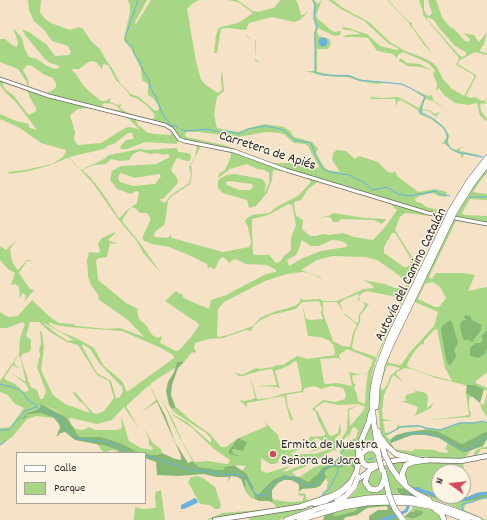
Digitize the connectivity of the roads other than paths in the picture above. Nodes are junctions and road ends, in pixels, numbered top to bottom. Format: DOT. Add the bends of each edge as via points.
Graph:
graph roads {
  1 [pos="0,79"];
  2 [pos="487,158"];
  3 [pos="487,165"];
  4 [pos="452,213"];
  5 [pos="448,221"];
  6 [pos="487,224"];
  7 [pos="390,346"];
  8 [pos="373,403"];
  9 [pos="377,426"];
  10 [pos="361,441"];
  11 [pos="381,456"];
  12 [pos="487,456"];
  13 [pos="419,460"];
  14 [pos="427,460"];
  15 [pos="385,463"];
  16 [pos="383,469"];
  17 [pos="369,471"];
  18 [pos="384,479"];
  19 [pos="407,487"];
  20 [pos="388,493"];
  21 [pos="405,500"];
  22 [pos="417,502"];
  23 [pos="302,506"];
  24 [pos="304,513"];
  25 [pos="309,516"];
  26 [pos="477,519"];
  27 [pos="215,520"];
  28 [pos="286,520"];
  29 [pos="299,520"];
  30 [pos="304,520"];
  31 [pos="403,520"];
  32 [pos="444,520"];
  33 [pos="468,520"];
  1 -- 6 [label="street, Carretera de Apiés" via="50,96 165,125 184,141 234,151 286,170 428,213"];
  2 -- 4 [label="highway, Autovía del Camino Catalán" via="469,181"];
  3 -- 4 [label="highway, Autovía del Camino Catalán"];
  4 -- 5 [label="highway, Autovía del Camino Catalán, bridge"];
  5 -- 7 [label="highway, Autovía del Camino Catalán"];
  5 -- 8 [label="highway, Autovía del Camino Catalán" via="386,345 375,378"];
  7 -- 8 [label="highway, Autovía del Camino Catalán" via="378,377"];
  7 -- 9 [label="highway" via="378,388"];
  8 -- 10 [label="highway"];
  8 -- 11 [label="highway"];
  9 -- 11 [label="highway"];
  9 -- 13 [label="highway" via="382,439 391,450"];
  10 -- 23 [label="highway" via="357,471 351,482 334,495"];
  10 -- 24 [label="highway, bridge" via="358,477 354,487 343,498"];
  11 -- 15 [label="highway" via="374,449 367,449 362,453 361,460 369,466"];
  11 -- 16 [label="highway, bridge"];
  11 -- 19 [label="highway, bridge"];
  12 -- 14 [label="highway" via="461,461"];
  13 -- 14 [label="highway"];
  13 -- 15 [label="highway"];
  14 -- 19 [label="highway" via="412,462 404,468 402,478"];
  15 -- 17 [label="highway"];
  16 -- 18 [label="highway"];
  16 -- 20 [label="highway"];
  17 -- 18 [label="highway" via="365,482 370,488 380,488"];
  17 -- 23 [label="highway" via="338,495 322,502"];
  18 -- 20 [label="highway"];
  19 -- 26 [label="highway" via="422,497"];
  20 -- 31 [label="highway, bridge"];
  21 -- 22 [label="highway"];
  21 -- 24 [label="highway" via="376,498 351,501"];
  21 -- 25 [label="highway" via="357,504"];
  22 -- 26 [label="highway" via="443,506"];
  22 -- 32 [label="highway" via="420,506 438,511"];
  22 -- 33 [label="highway"];
  23 -- 27 [label="highway"];
  24 -- 28 [label="highway"];
  25 -- 29 [label="highway"];
  25 -- 30 [label="highway"];
}
